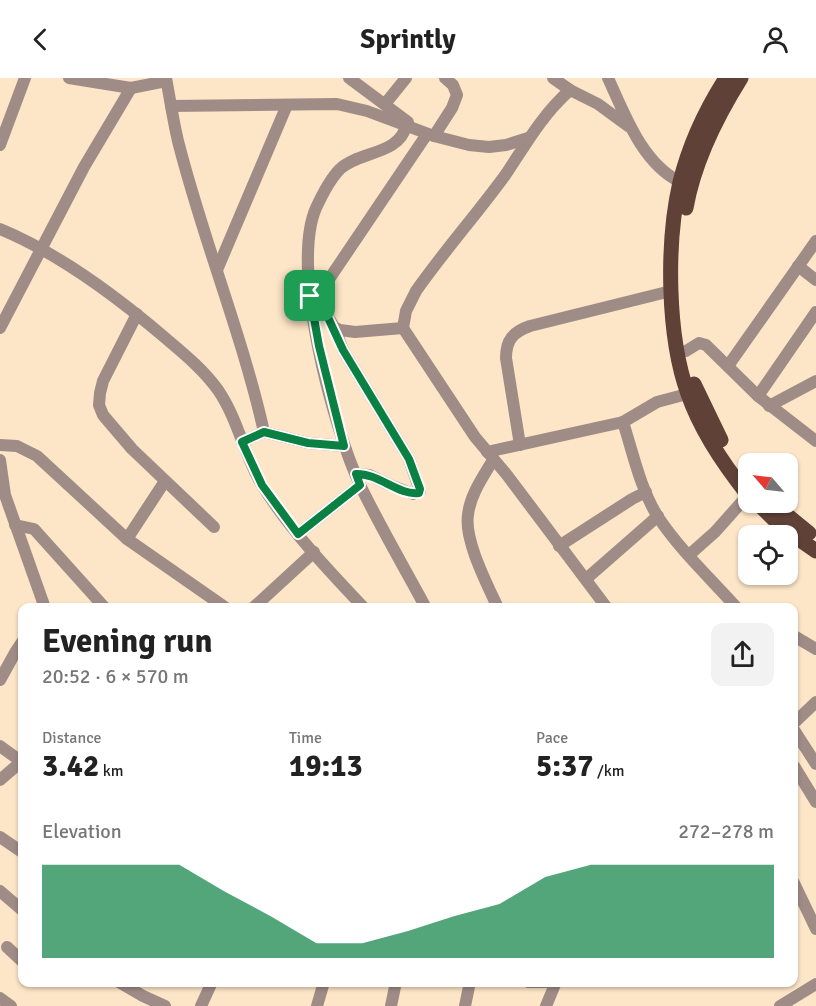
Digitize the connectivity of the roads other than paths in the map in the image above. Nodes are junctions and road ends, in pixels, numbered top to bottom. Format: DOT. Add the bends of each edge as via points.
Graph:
graph roads {
  1 [pos="25,78"];
  2 [pos="69,78"];
  3 [pos="349,78"];
  4 [pos="406,78"];
  5 [pos="445,78"];
  6 [pos="552,78"];
  7 [pos="608,78"];
  8 [pos="741,78"];
  9 [pos="103,80"];
  10 [pos="166,80"];
  11 [pos="726,85"];
  12 [pos="131,88"];
  13 [pos="570,90"];
  14 [pos="385,104"];
  15 [pos="287,105"];
  16 [pos="171,106"];
  17 [pos="631,128"];
  18 [pos="421,132"];
  19 [pos="528,138"];
  20 [pos="0,145"];
  21 [pos="680,182"];
  22 [pos="0,229"];
  23 [pos="816,241"];
  24 [pos="41,250"];
  25 [pos="798,266"];
  26 [pos="217,270"];
  27 [pos="816,280"];
  28 [pos="671,291"];
  29 [pos="313,298"];
  30 [pos="816,312"];
  31 [pos="136,314"];
  32 [pos="334,327"];
  33 [pos="0,328"];
  34 [pos="404,328"];
  35 [pos="686,351"];
  36 [pos="728,366"];
  37 [pos="816,381"];
  38 [pos="687,394"];
  39 [pos="758,396"];
  40 [pos="769,406"];
  41 [pos="623,422"];
  42 [pos="264,432"];
  43 [pos="815,436"];
  44 [pos="242,442"];
  45 [pos="0,445"];
  46 [pos="520,445"];
  47 [pos="344,446"];
  48 [pos="490,456"];
  49 [pos="0,460"];
  50 [pos="738,465"];
  51 [pos="358,480"];
  52 [pos="165,481"];
  53 [pos="738,482"];
  54 [pos="646,492"];
  55 [pos="3,495"];
  56 [pos="738,506"];
  57 [pos="767,513"];
  58 [pos="784,513"];
  59 [pos="658,516"];
  60 [pos="15,525"];
  61 [pos="214,527"];
  62 [pos="298,534"];
  63 [pos="127,539"];
  64 [pos="816,539"];
  65 [pos="559,546"];
  66 [pos="816,551"];
  67 [pos="314,552"];
  68 [pos="689,555"];
  69 [pos="586,579"];
  70 [pos="43,603"];
  71 [pos="101,603"];
  72 [pos="218,603"];
  73 [pos="258,603"];
  74 [pos="360,603"];
  75 [pos="423,603"];
  76 [pos="496,603"];
  77 [pos="603,603"];
  78 [pos="732,603"];
  79 [pos="798,638"];
  80 [pos="18,649"];
  81 [pos="816,649"];
  82 [pos="0,680"];
  83 [pos="816,702"];
  84 [pos="798,719"];
  85 [pos="798,736"];
  86 [pos="0,746"];
  87 [pos="18,759"];
  88 [pos="816,764"];
  89 [pos="18,765"];
  90 [pos="798,773"];
  91 [pos="0,780"];
  92 [pos="816,802"];
  93 [pos="0,837"];
  94 [pos="18,849"];
  95 [pos="0,891"];
  96 [pos="798,892"];
  97 [pos="18,907"];
  98 [pos="816,930"];
  99 [pos="7,947"];
  100 [pos="18,957"];
  101 [pos="816,985"];
  102 [pos="127,987"];
  103 [pos="210,987"];
  104 [pos="323,987"];
  105 [pos="395,987"];
  106 [pos="469,987"];
  107 [pos="554,987"];
  108 [pos="0,998"];
  109 [pos="11,1006"];
  110 [pos="165,1006"];
  111 [pos="201,1006"];
  112 [pos="317,1006"];
  113 [pos="391,1006"];
  114 [pos="465,1006"];
  115 [pos="546,1006"];
  116 [pos="780,1006"];
  1 -- 20 [label="street"];
  2 -- 9 [label="street"];
  3 -- 14 [label="street"];
  4 -- 14 [label="street"];
  5 -- 18 [label="street" via="457,95 452,108"];
  6 -- 13 [label="street"];
  7 -- 17 [label="street"];
  8 -- 11 [label="main road"];
  9 -- 12 [label="street"];
  10 -- 12 [label="street"];
  10 -- 16 [label="street"];
  11 -- 21 [label="main road" via="696,136"];
  11 -- 35 [label="main road" via="688,194 680,272"];
  12 -- 24 [label="street"];
  13 -- 17 [label="street"];
  13 -- 19 [label="street"];
  14 -- 18 [label="street"];
  15 -- 16 [label="street"];
  15 -- 18 [label="street" via="352,106"];
  15 -- 26 [label="street"];
  16 -- 26 [label="street"];
  17 -- 21 [label="street" via="657,165"];
  18 -- 19 [label="street" via="489,147"];
  18 -- 29 [label="street"];
  18 -- 29 [label="street" via="402,136 394,144 351,162 340,169 324,192 308,238"];
  19 -- 34 [label="street" via="506,174 416,291 406,311"];
  21 -- 28 [label="main road"];
  22 -- 24 [label="street"];
  23 -- 25 [label="street"];
  24 -- 31 [label="street"];
  24 -- 33 [label="street"];
  25 -- 27 [label="street"];
  25 -- 36 [label="street"];
  26 -- 42 [label="street"];
  28 -- 38 [label="main road" via="678,359"];
  28 -- 46 [label="street" via="513,333 506,358"];
  29 -- 32 [label="street"];
  29 -- 47 [label="street" via="319,346"];
  30 -- 39 [label="street"];
  31 -- 44 [label="street" via="206,375 219,392"];
  31 -- 52 [label="street" via="103,381 99,405 112,427"];
  32 -- 34 [label="street" via="347,332"];
  32 -- 51 [label="street" via="343,350 409,459 420,491 413,494 373,476"];
  34 -- 48 [label="street"];
  35 -- 36 [label="street" via="702,343"];
  35 -- 50 [label="main road" via="698,393 720,439"];
  36 -- 39 [label="street"];
  37 -- 40 [label="street"];
  38 -- 41 [label="street" via="657,402"];
  38 -- 53 [label="main road" via="724,464"];
  39 -- 40 [label="street"];
  40 -- 43 [label="street"];
  41 -- 46 [label="street"];
  41 -- 54 [label="street"];
  42 -- 44 [label="street"];
  42 -- 47 [label="street" via="308,443"];
  44 -- 62 [label="street" via="262,485"];
  45 -- 63 [label="street" via="17,446 37,456"];
  46 -- 48 [label="street"];
  47 -- 51 [label="street"];
  48 -- 65 [label="street"];
  48 -- 76 [label="street" via="471,502 468,526"];
  49 -- 55 [label="street"];
  51 -- 62 [label="street"];
  51 -- 75 [label="street"];
  52 -- 61 [label="street"];
  52 -- 63 [label="street"];
  54 -- 59 [label="street"];
  54 -- 65 [label="street"];
  55 -- 60 [label="street"];
  56 -- 68 [label="street"];
  57 -- 66 [label="main road"];
  58 -- 64 [label="main road"];
  59 -- 68 [label="street"];
  59 -- 69 [label="street"];
  60 -- 70 [label="street"];
  60 -- 71 [label="street" via="34,529"];
  62 -- 67 [label="street"];
  63 -- 72 [label="street"];
  65 -- 69 [label="street"];
  67 -- 73 [label="street"];
  67 -- 74 [label="street"];
  68 -- 78 [label="street"];
  69 -- 77 [label="street"];
  79 -- 81 [label="street"];
  80 -- 82 [label="street"];
  83 -- 84 [label="street"];
  85 -- 88 [label="street"];
  86 -- 87 [label="street"];
  89 -- 91 [label="street"];
  90 -- 92 [label="street"];
  93 -- 94 [label="street"];
  95 -- 97 [label="street"];
  96 -- 98 [label="street"];
  99 -- 100 [label="street"];
  101 -- 116 [label="street"];
  102 -- 110 [label="street"];
  103 -- 111 [label="street"];
  104 -- 112 [label="street"];
  105 -- 113 [label="street"];
  106 -- 114 [label="street"];
  107 -- 115 [label="street"];
  108 -- 109 [label="street"];
}
